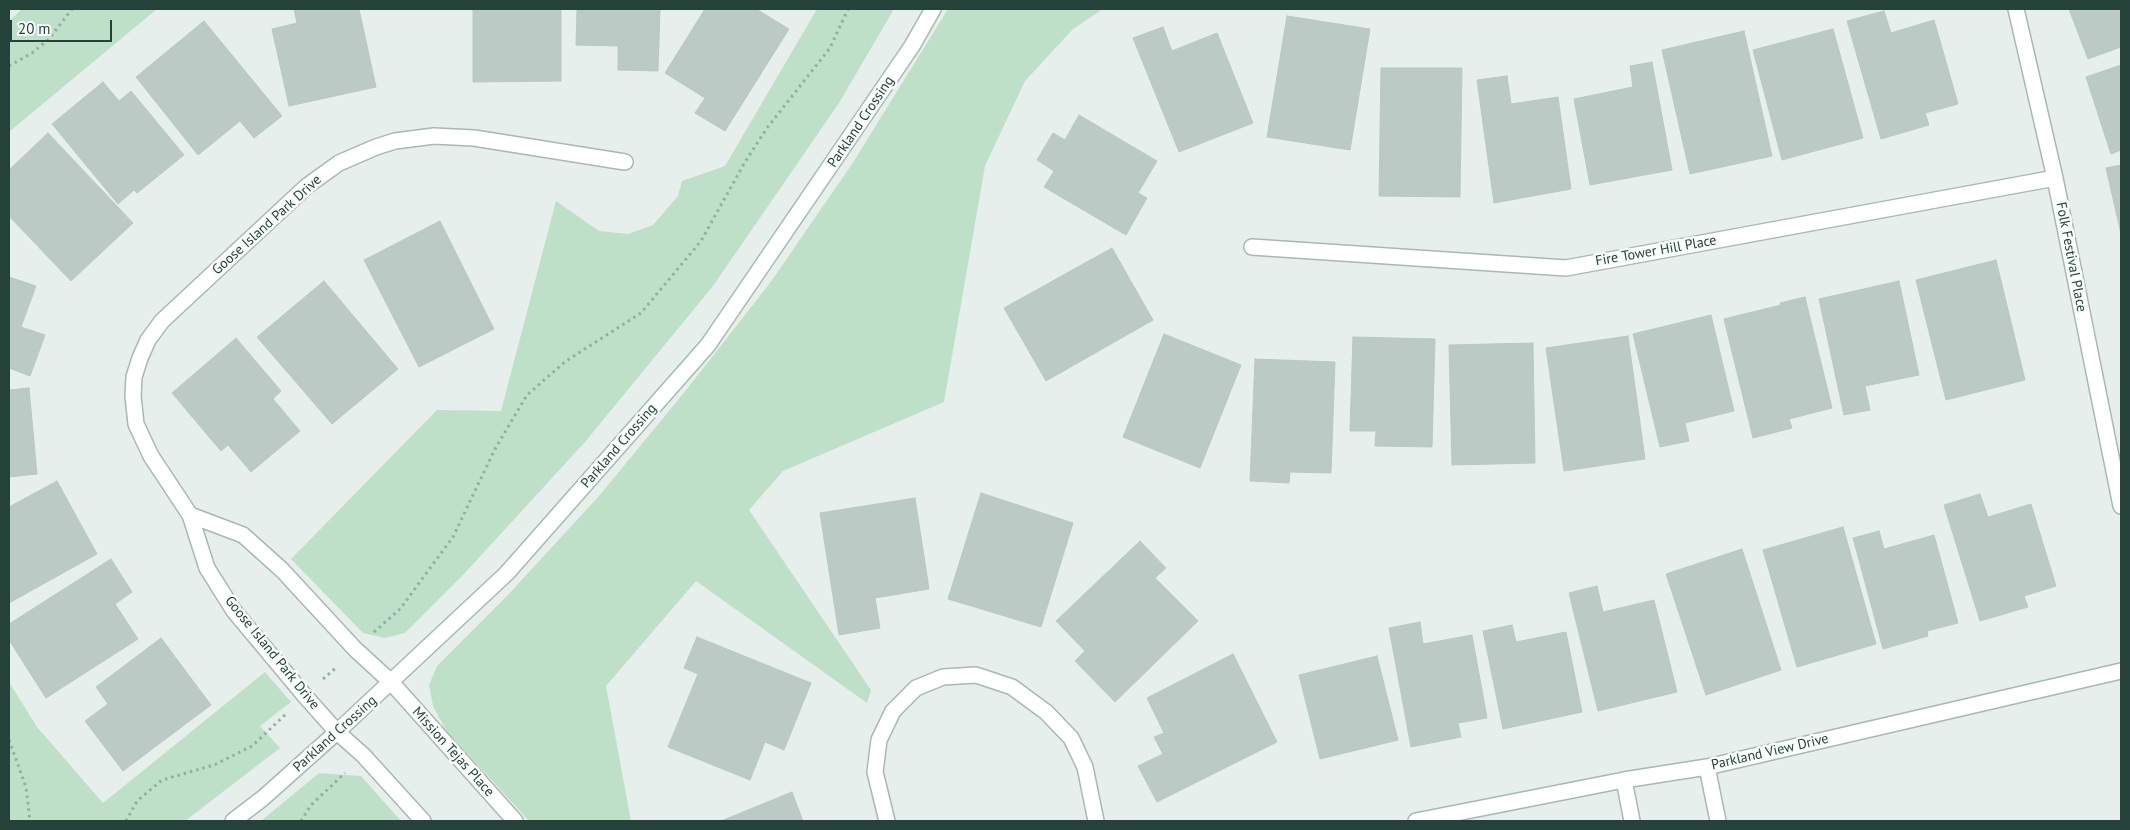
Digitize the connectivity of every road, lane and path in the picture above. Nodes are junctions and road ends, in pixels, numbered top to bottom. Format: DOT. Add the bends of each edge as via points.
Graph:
graph roads {
  1 [pos="72,9"];
  2 [pos="848,9"];
  3 [pos="933,9"];
  4 [pos="2016,9"];
  5 [pos="9,66"];
  6 [pos="625,162"];
  7 [pos="2055,178"];
  8 [pos="1252,246"];
  9 [pos="2121,506"];
  10 [pos="190,514"];
  11 [pos="355,649"];
  12 [pos="2121,671"];
  13 [pos="391,682"];
  14 [pos="305,696"];
  15 [pos="338,732"];
  16 [pos="9,740"];
  17 [pos="363,755"];
  18 [pos="1707,767"];
  19 [pos="1624,780"];
  20 [pos="30,821"];
  21 [pos="126,821"];
  22 [pos="233,821"];
  23 [pos="301,821"];
  24 [pos="423,821"];
  25 [pos="515,821"];
  26 [pos="887,821"];
  27 [pos="1096,821"];
  28 [pos="1416,821"];
  29 [pos="1632,821"];
  30 [pos="1718,821"];
  1 -- 5 [label="path" via="48,39"];
  2 -- 11 [label="path" via="830,48 766,128 701,242 641,313 566,362 527,395 495,449 453,537 400,609"];
  3 -- 13 [label="street, Parkland Crossing" via="912,46 708,345 507,574"];
  4 -- 7 [label="street, Folk Festival Place"];
  6 -- 10 [label="street, Goose Island Park Drive" via="474,138 434,136 376,147 340,163 307,186 162,321 140,358 134,377 136,424 151,456"];
  7 -- 8 [label="street, Fire Tower Hill Place" via="1566,268"];
  7 -- 9 [label="street, Folk Festival Place"];
  10 -- 11 [label="street" via="242,535 282,570"];
  10 -- 14 [label="street, Goose Island Park Drive" via="211,575 234,610"];
  11 -- 13 [label="street"];
  11 -- 14 [label="path"];
  12 -- 18 [label="street, Parkland View Drive"];
  13 -- 15 [label="street, Parkland Crossing"];
  13 -- 25 [label="street, Mission Tejas Place"];
  14 -- 15 [label="street, Goose Island Park Drive"];
  14 -- 21 [label="path" via="252,746 214,765 162,780 137,802"];
  15 -- 17 [label="street"];
  15 -- 22 [label="street, Parkland Crossing"];
  16 -- 20 [label="path" via="26,787"];
  17 -- 23 [label="path" via="311,805"];
  17 -- 24 [label="street"];
  18 -- 19 [label="street, Parkland View Drive"];
  18 -- 30 [label="street"];
  19 -- 28 [label="street, Parkland View Drive"];
  19 -- 29 [label="street"];
  26 -- 27 [label="street" via="875,772 880,740 894,711 916,688 925,684 943,677 976,675 1012,687 1046,712 1071,738 1084,767"];
}
